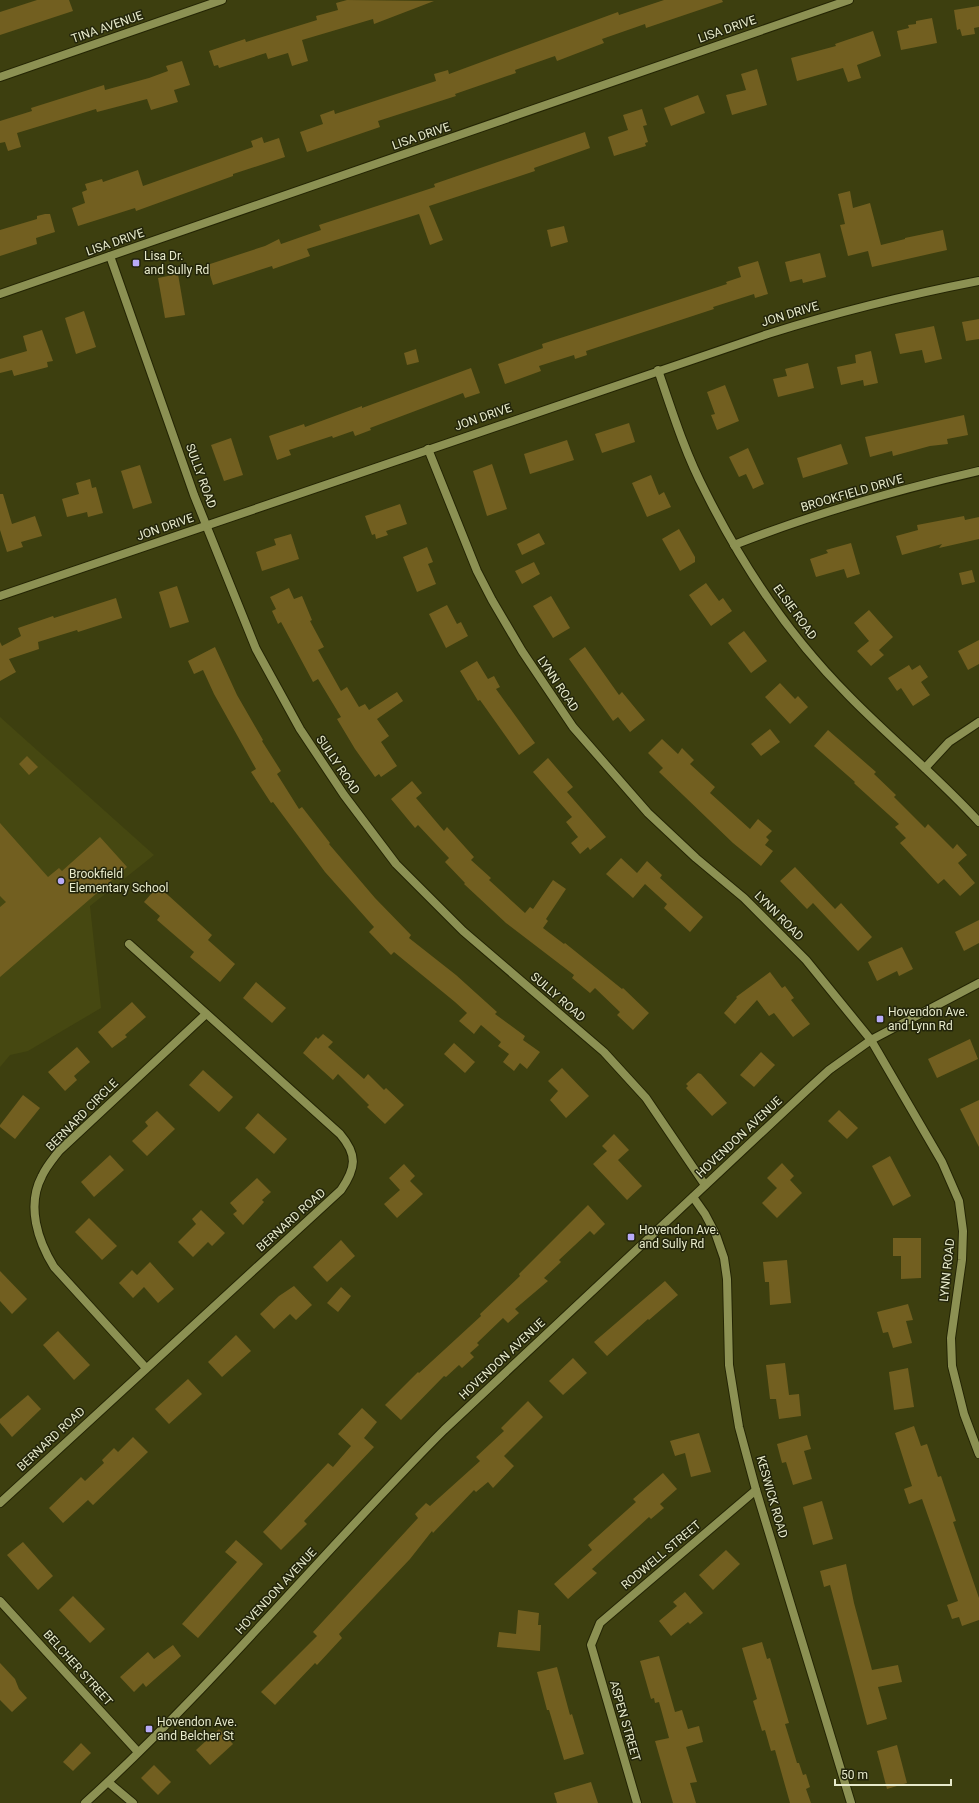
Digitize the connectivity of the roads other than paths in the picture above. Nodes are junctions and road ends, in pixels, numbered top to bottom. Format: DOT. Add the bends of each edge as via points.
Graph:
graph roads {
  1 [pos="222,0"];
  2 [pos="849,0"];
  3 [pos="0,77"];
  4 [pos="110,256"];
  5 [pos="979,281"];
  6 [pos="0,294"];
  7 [pos="658,370"];
  8 [pos="428,449"];
  9 [pos="979,471"];
  10 [pos="207,526"];
  11 [pos="734,545"];
  12 [pos="0,596"];
  13 [pos="979,722"];
  14 [pos="925,768"];
  15 [pos="979,822"];
  16 [pos="129,944"];
  17 [pos="979,983"];
  18 [pos="206,1014"];
  19 [pos="870,1040"];
  20 [pos="704,1185"];
  21 [pos="693,1197"];
  22 [pos="146,1368"];
  23 [pos="979,1454"];
  24 [pos="756,1490"];
  25 [pos="0,1503"];
  26 [pos="0,1601"];
  27 [pos="591,1645"];
  28 [pos="138,1752"];
  29 [pos="108,1782"];
  30 [pos="85,1803"];
  31 [pos="133,1803"];
  32 [pos="637,1803"];
  33 [pos="851,1803"];
  1 -- 3 [label="street, TINA AVENUE"];
  2 -- 4 [label="street, LISA DRIVE"];
  4 -- 6 [label="street, LISA DRIVE"];
  4 -- 10 [label="street, SULLY ROAD"];
  5 -- 7 [label="street, JON DRIVE" via="913,293 842,311"];
  7 -- 8 [label="street, JON DRIVE"];
  7 -- 11 [label="street, ELSIE ROAD" via="685,446"];
  8 -- 10 [label="street, JON DRIVE"];
  8 -- 19 [label="street, LYNN ROAD" via="477,571 492,600 522,651 573,727 648,813 744,898 806,960"];
  9 -- 11 [label="street, BROOKFIELD DRIVE" via="832,511"];
  10 -- 12 [label="street, JON DRIVE"];
  10 -- 20 [label="street, SULLY ROAD" via="265,667 319,759 366,826 396,864 458,926 624,1072 646,1098"];
  11 -- 14 [label="street, ELSIE ROAD" via="772,604 813,657 848,696"];
  13 -- 14 [label="street" via="949,742"];
  14 -- 15 [label="street, ELSIE ROAD"];
  16 -- 18 [label="street, BERNARD ROAD"];
  17 -- 19 [label="street, HOVENDON AVENUE"];
  18 -- 22 [label="street, BERNARD CIRCLE" via="59,1151 42,1177 36,1193 37,1230 43,1250 54,1267"];
  18 -- 22 [label="street, BERNARD ROAD" via="340,1134 350,1145 354,1160 353,1168 342,1190"];
  19 -- 20 [label="street, HOVENDON AVENUE" via="829,1070"];
  19 -- 23 [label="street, LYNN ROAD" via="942,1162 958,1201 963,1231 962,1260 951,1338 952,1366 964,1414"];
  20 -- 21 [label="street, HOVENDON AVENUE"];
  21 -- 24 [label="street, KESWICK ROAD" via="716,1235 724,1258 727,1279 729,1366 739,1427"];
  21 -- 28 [label="street, HOVENDON AVENUE" via="403,1471 266,1620"];
  22 -- 25 [label="street, BERNARD ROAD"];
  24 -- 27 [label="street, RODWELL STREET" via="600,1623"];
  24 -- 33 [label="street, KESWICK ROAD"];
  26 -- 28 [label="street, BELCHER STREET"];
  27 -- 32 [label="street, ASPEN STREET"];
  28 -- 29 [label="street, HOVENDON AVENUE"];
  29 -- 30 [label="street, HOVENDON AVENUE"];
  29 -- 31 [label="street"];
}
